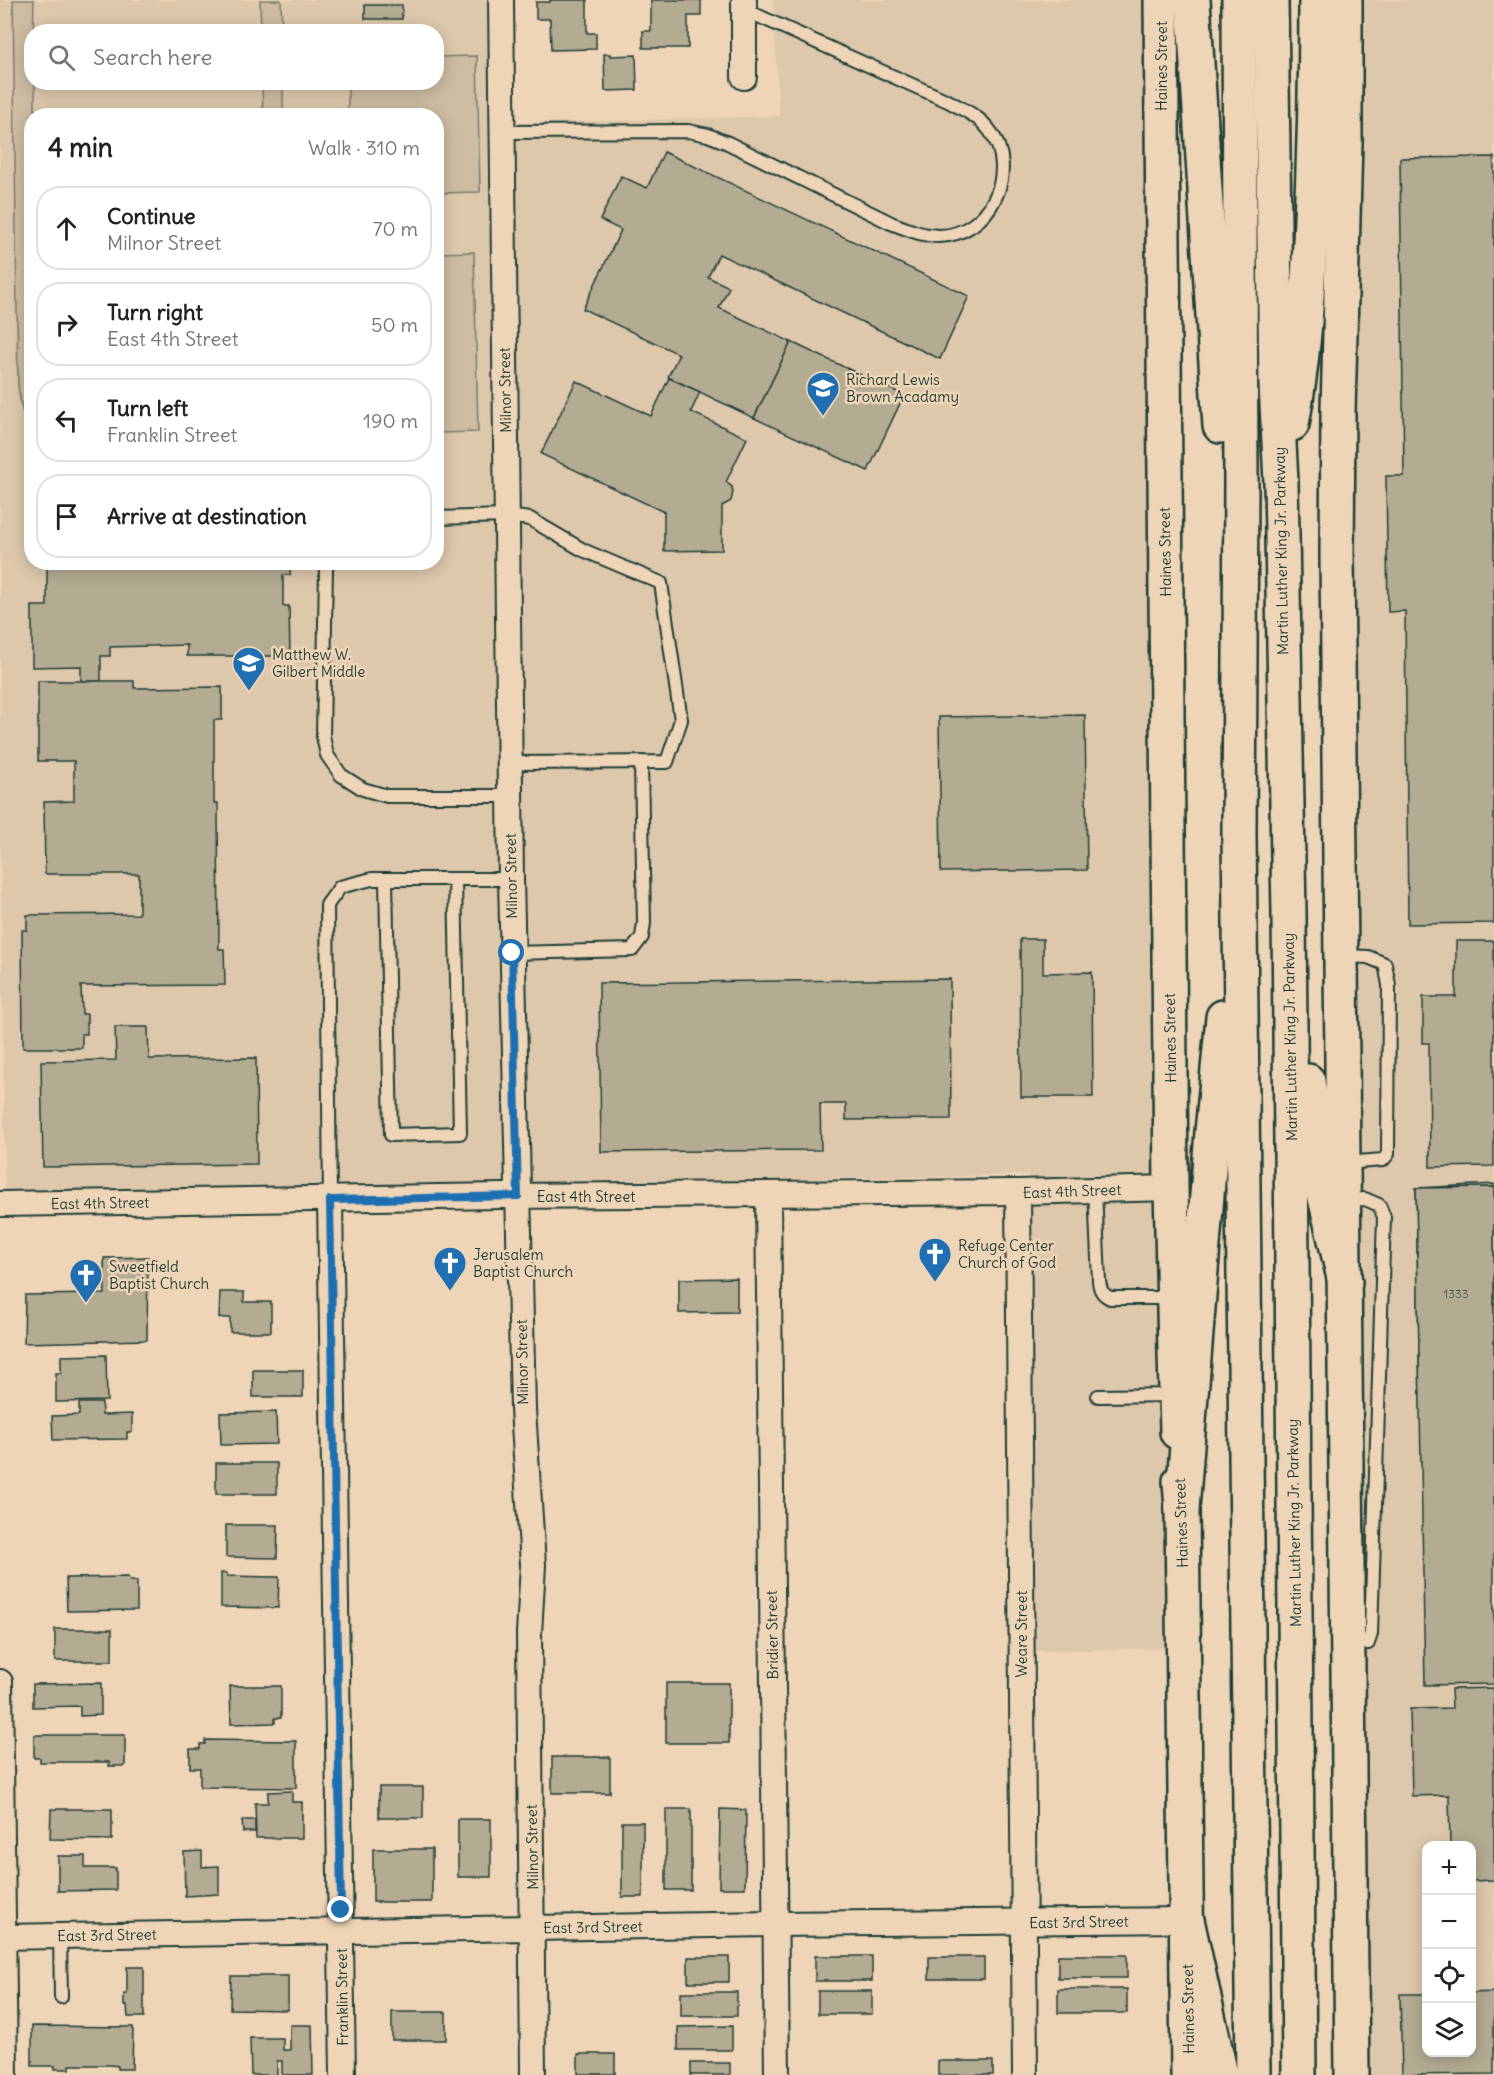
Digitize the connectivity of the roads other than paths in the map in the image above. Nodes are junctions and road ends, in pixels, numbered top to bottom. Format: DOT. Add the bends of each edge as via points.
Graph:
graph roads {
  1 [pos="501,0"];
  2 [pos="1161,0"];
  3 [pos="1193,0"];
  4 [pos="1239,0"];
  5 [pos="1271,0"];
  6 [pos="1316,0"];
  7 [pos="1345,0"];
  8 [pos="745,5"];
  9 [pos="744,77"];
  10 [pos="503,132"];
  11 [pos="1281,482"];
  12 [pos="507,516"];
  13 [pos="444,518"];
  14 [pos="326,570"];
  15 [pos="1239,703"];
  16 [pos="641,762"];
  17 [pos="509,763"];
  18 [pos="509,796"];
  19 [pos="1239,833"];
  20 [pos="386,879"];
  21 [pos="455,879"];
  22 [pos="511,879"];
  23 [pos="1288,912"];
  24 [pos="512,953"];
  25 [pos="1341,956"];
  26 [pos="1344,1163"];
  27 [pos="1171,1188"];
  28 [pos="1095,1190"];
  29 [pos="1018,1192"];
  30 [pos="768,1195"];
  31 [pos="518,1196"];
  32 [pos="330,1200"];
  33 [pos="1344,1201"];
  34 [pos="0,1204"];
  35 [pos="1345,1282"];
  36 [pos="1174,1298"];
  37 [pos="1175,1395"];
  38 [pos="1098,1396"];
  39 [pos="1182,1509"];
  40 [pos="1348,1645"];
  41 [pos="0,1682"];
  42 [pos="1187,1920"];
  43 [pos="1024,1923"];
  44 [pos="775,1924"];
  45 [pos="533,1928"];
  46 [pos="341,1932"];
  47 [pos="60,1936"];
  48 [pos="2,1937"];
  49 [pos="61,1997"];
  50 [pos="6,2075"];
  51 [pos="343,2075"];
  52 [pos="533,2075"];
  53 [pos="777,2075"];
  54 [pos="1025,2075"];
  55 [pos="1188,2075"];
  56 [pos="1221,2075"];
  57 [pos="1253,2075"];
  58 [pos="1299,2075"];
  59 [pos="1352,2075"];
  1 -- 10 [label="street, Milnor Street"];
  2 -- 27 [label="main road, Haines Street"];
  3 -- 15 [label="main road"];
  4 -- 15 [label="main road"];
  5 -- 11 [label="main road, Martin Luther King Jr. Parkway"];
  6 -- 11 [label="main road" via="1315,145 1308,281 1299,385"];
  7 -- 25 [label="main road" via="1337,555"];
  8 -- 9 [label="street"];
  8 -- 10 [label="lane" via="975,116 990,132 1000,153 1002,176 997,198 982,218 963,231 940,236 917,234 728,143 688,131"];
  10 -- 12 [label="street, Milnor Street"];
  11 -- 23 [label="main road, Martin Luther King Jr. Parkway"];
  12 -- 13 [label="lane"];
  12 -- 16 [label="lane" via="530,519 583,550 661,583 681,720 667,762"];
  12 -- 17 [label="street, Milnor Street"];
  14 -- 18 [label="lane" via="322,736 327,755 341,776 363,789 387,796"];
  15 -- 19 [label="main road"];
  16 -- 17 [label="lane"];
  16 -- 24 [label="lane" via="642,938 632,950"];
  17 -- 18 [label="street, Milnor Street"];
  18 -- 22 [label="street, Milnor Street"];
  19 -- 39 [label="main road"];
  19 -- 57 [label="main road"];
  20 -- 21 [label="lane"];
  20 -- 21 [label="lane" via="391,1135 460,1133"];
  20 -- 32 [label="lane" via="340,887 327,905"];
  21 -- 22 [label="lane"];
  22 -- 24 [label="street, Milnor Street"];
  23 -- 35 [label="main road" via="1323,1189"];
  23 -- 58 [label="main road, Martin Luther King Jr. Parkway"];
  24 -- 31 [label="street, Milnor Street"];
  25 -- 26 [label="main road"];
  25 -- 26 [label="lane" via="1368,957 1385,964 1389,997 1388,1154 1383,1160"];
  26 -- 33 [label="main road"];
  27 -- 28 [label="street, East 4th Street"];
  27 -- 36 [label="main road, Haines Street"];
  28 -- 29 [label="street, East 4th Street"];
  28 -- 36 [label="lane" via="1099,1281 1104,1295"];
  29 -- 30 [label="street, East 4th Street"];
  29 -- 43 [label="street, Weare Street"];
  30 -- 31 [label="street, East 4th Street"];
  30 -- 44 [label="street, Bridier Street"];
  31 -- 32 [label="street, East 4th Street"];
  31 -- 45 [label="street, Milnor Street" via="523,1409 533,1565 529,1634"];
  32 -- 34 [label="street, East 4th Street"];
  32 -- 46 [label="street, Franklin Street"];
  33 -- 35 [label="main road"];
  33 -- 40 [label="lane" via="1365,1199 1379,1205 1384,1217 1371,1634 1368,1643"];
  35 -- 40 [label="main road"];
  36 -- 37 [label="main road, Haines Street"];
  37 -- 38 [label="lane"];
  37 -- 39 [label="main road, Haines Street"];
  39 -- 42 [label="main road, Haines Street"];
  40 -- 59 [label="main road"];
  41 -- 48 [label="street"];
  42 -- 43 [label="street, East 3rd Street"];
  42 -- 55 [label="main road, Haines Street"];
  42 -- 56 [label="main road"];
  43 -- 44 [label="street, East 3rd Street"];
  43 -- 54 [label="street, Weare Street"];
  44 -- 45 [label="street, East 3rd Street"];
  44 -- 53 [label="street, Bridier Street"];
  45 -- 46 [label="street, East 3rd Street"];
  45 -- 52 [label="street, Milnor Street"];
  46 -- 47 [label="street, East 3rd Street"];
  46 -- 51 [label="street, Franklin Street"];
  47 -- 48 [label="street, East 3rd Street"];
  47 -- 49 [label="lane"];
  48 -- 50 [label="street"];
}
